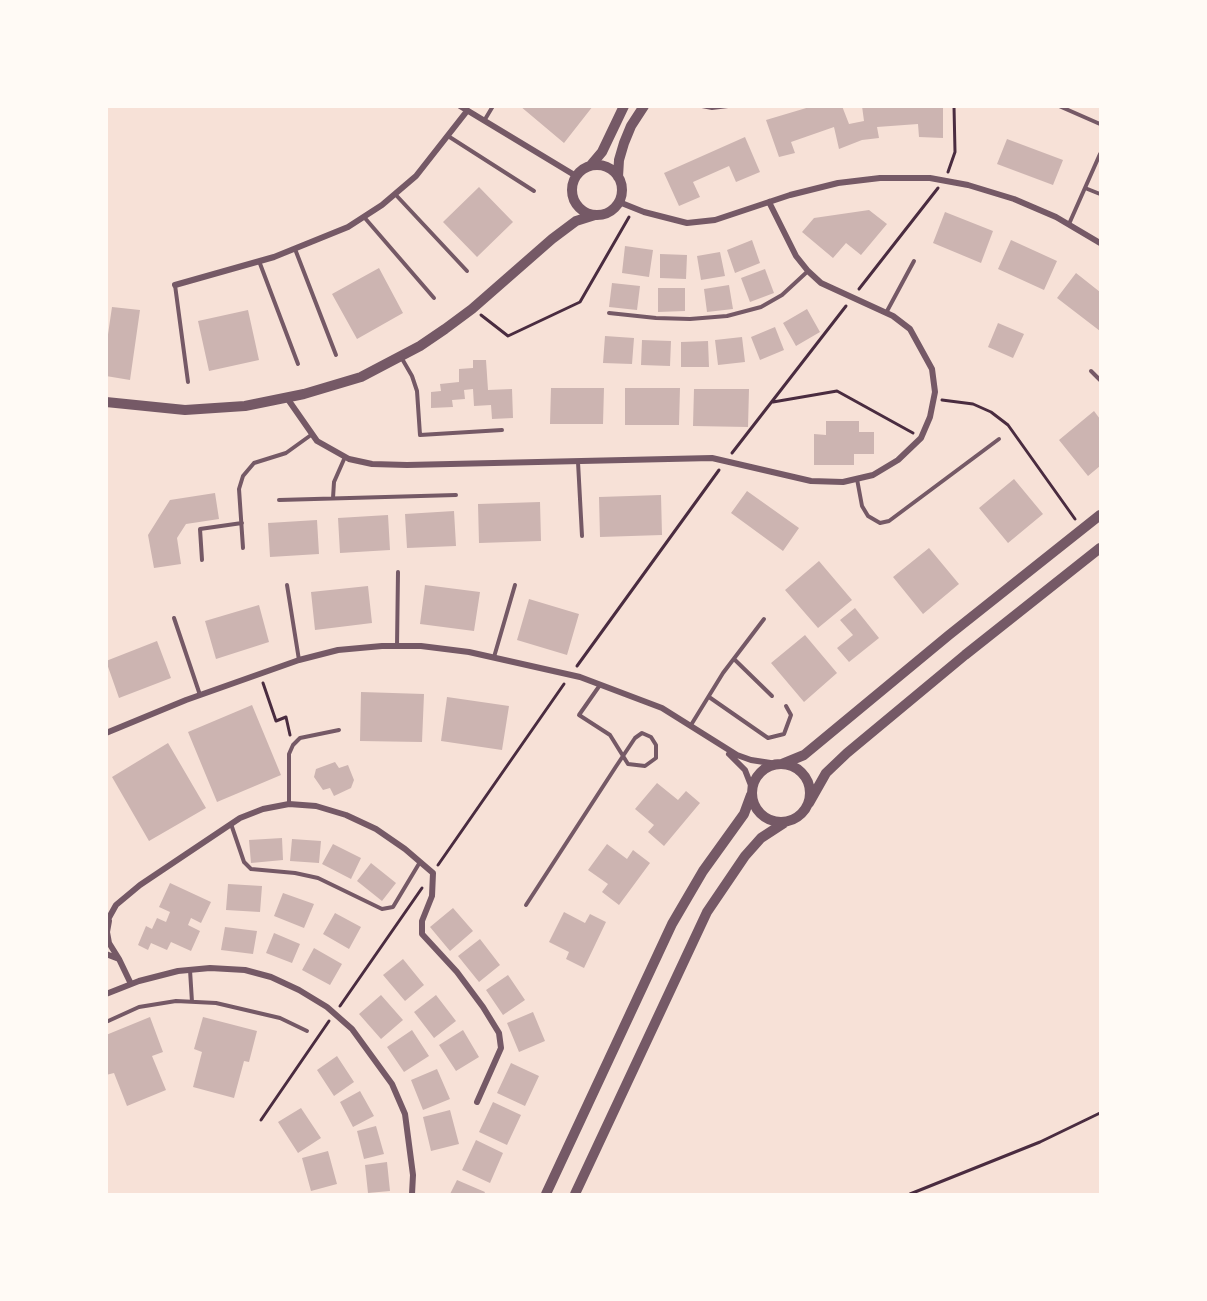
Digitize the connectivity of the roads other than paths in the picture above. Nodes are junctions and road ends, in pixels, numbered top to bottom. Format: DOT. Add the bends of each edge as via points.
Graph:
graph roads {
  1 [pos="460,106"];
  2 [pos="493,106"];
  3 [pos="624,106"];
  4 [pos="644,106"];
  5 [pos="702,106"];
  6 [pos="728,106"];
  7 [pos="1059,106"];
  8 [pos="467,111"];
  9 [pos="484,121"];
  10 [pos="1101,124"];
  11 [pos="448,136"];
  12 [pos="1101,154"];
  13 [pos="591,165"];
  14 [pos="576,176"];
  15 [pos="618,177"];
  16 [pos="1085,188"];
  17 [pos="534,191"];
  18 [pos="395,194"];
  19 [pos="1101,194"];
  20 [pos="574,201"];
  21 [pos="619,202"];
  22 [pos="770,202"];
  23 [pos="595,215"];
  24 [pos="363,217"];
  25 [pos="1069,224"];
  26 [pos="552,238"];
  27 [pos="1101,243"];
  28 [pos="294,249"];
  29 [pos="259,261"];
  30 [pos="914,261"];
  31 [pos="467,271"];
  32 [pos="808,271"];
  33 [pos="175,285"];
  34 [pos="434,298"];
  35 [pos="609,313"];
  36 [pos="886,313"];
  37 [pos="336,355"];
  38 [pos="401,357"];
  39 [pos="298,364"];
  40 [pos="1091,371"];
  41 [pos="1101,380"];
  42 [pos="188,382"];
  43 [pos="286,398"];
  44 [pos="106,402"];
  45 [pos="502,430"];
  46 [pos="311,435"];
  47 [pos="999,439"];
  48 [pos="345,457"];
  49 [pos="578,460"];
  50 [pos="857,478"];
  51 [pos="456,495"];
  52 [pos="333,498"];
  53 [pos="279,500"];
  54 [pos="1101,515"];
  55 [pos="242,523"];
  56 [pos="582,536"];
  57 [pos="243,548"];
  58 [pos="1101,548"];
  59 [pos="202,560"];
  60 [pos="398,572"];
  61 [pos="287,585"];
  62 [pos="515,585"];
  63 [pos="174,618"];
  64 [pos="764,619"];
  65 [pos="397,646"];
  66 [pos="494,657"];
  67 [pos="734,659"];
  68 [pos="299,660"];
  69 [pos="601,685"];
  70 [pos="200,695"];
  71 [pos="772,696"];
  72 [pos="709,697"];
  73 [pos="786,705"];
  74 [pos="691,725"];
  75 [pos="339,730"];
  76 [pos="106,733"];
  77 [pos="720,745"];
  78 [pos="780,764"];
  79 [pos="752,791"];
  80 [pos="809,803"];
  81 [pos="290,804"];
  82 [pos="784,823"];
  83 [pos="231,824"];
  84 [pos="420,862"];
  85 [pos="526,905"];
  86 [pos="112,913"];
  87 [pos="106,923"];
  88 [pos="106,954"];
  89 [pos="119,959"];
  90 [pos="190,970"];
  91 [pos="131,984"];
  92 [pos="106,994"];
  93 [pos="192,1002"];
  94 [pos="106,1022"];
  95 [pos="307,1031"];
  96 [pos="477,1102"];
  97 [pos="412,1194"];
  98 [pos="546,1194"];
  99 [pos="574,1194"];
  1 -- 8 [label="street"];
  2 -- 9 [label="lane"];
  3 -- 13 [label="street" via="602,152"];
  4 -- 15 [label="street" via="624,143"];
  5 -- 6 [label="lane"];
  7 -- 10 [label="lane"];
  8 -- 9 [label="street"];
  8 -- 11 [label="street"];
  9 -- 14 [label="street"];
  11 -- 17 [label="lane"];
  11 -- 18 [label="street" via="416,176"];
  12 -- 16 [label="lane"];
  13 -- 14 [label="street"];
  13 -- 15 [label="street" via="608,167"];
  14 -- 20 [label="street"];
  15 -- 21 [label="street" via="622,185"];
  16 -- 19 [label="lane"];
  16 -- 25 [label="lane"];
  18 -- 24 [label="street"];
  18 -- 31 [label="lane"];
  20 -- 23 [label="street"];
  20 -- 26 [label="street" via="567,220"];
  21 -- 22 [label="street" via="644,213 687,223 716,220"];
  21 -- 23 [label="street" via="611,210"];
  22 -- 25 [label="street" via="838,183 930,178 1014,199"];
  22 -- 32 [label="street" via="796,256"];
  23 -- 26 [label="street" via="576,221"];
  24 -- 28 [label="street"];
  24 -- 34 [label="lane"];
  25 -- 27 [label="street"];
  26 -- 38 [label="street" via="472,309"];
  28 -- 29 [label="street"];
  28 -- 37 [label="lane"];
  29 -- 33 [label="street"];
  29 -- 39 [label="lane"];
  30 -- 36 [label="lane"];
  32 -- 35 [label="lane" via="782,295 761,307 727,316 690,319"];
  32 -- 36 [label="street" via="821,283"];
  33 -- 42 [label="lane"];
  36 -- 50 [label="street" via="910,329 922,350 932,369 934,398 921,438 898,460 873,475"];
  38 -- 43 [label="street" via="361,377"];
  38 -- 45 [label="lane" via="417,391 420,435"];
  40 -- 41 [label="lane"];
  43 -- 44 [label="street" via="245,406 185,410"];
  43 -- 46 [label="street"];
  46 -- 48 [label="street"];
  46 -- 55 [label="lane" via="286,453 254,463 243,476 239,489"];
  47 -- 50 [label="lane" via="889,521 880,523 868,516"];
  48 -- 49 [label="street" via="372,464 407,465"];
  48 -- 52 [label="lane" via="333,482"];
  49 -- 50 [label="street" via="712,458 811,481 843,482"];
  49 -- 56 [label="lane"];
  51 -- 52 [label="lane"];
  52 -- 53 [label="lane"];
  54 -- 78 [label="street" via="804,754"];
  55 -- 57 [label="lane"];
  55 -- 59 [label="lane" via="200,530"];
  58 -- 80 [label="street" via="847,753 826,773"];
  60 -- 65 [label="lane"];
  61 -- 68 [label="lane"];
  62 -- 66 [label="lane"];
  63 -- 70 [label="lane"];
  64 -- 67 [label="lane"];
  65 -- 66 [label="street"];
  65 -- 68 [label="street" via="338,650"];
  66 -- 69 [label="street"];
  67 -- 71 [label="lane"];
  67 -- 72 [label="lane"];
  68 -- 70 [label="street"];
  69 -- 74 [label="street" via="662,708"];
  69 -- 85 [label="lane" via="579,715 610,735 628,764 645,766 656,758 656,745 651,737 642,733 635,738 615,768"];
  70 -- 76 [label="street"];
  72 -- 73 [label="lane" via="768,738 784,734 790,715"];
  72 -- 74 [label="lane"];
  74 -- 77 [label="street"];
  75 -- 81 [label="lane" via="300,738 293,745 289,754"];
  77 -- 78 [label="street" via="751,760"];
  77 -- 79 [label="street" via="745,770"];
  78 -- 79 [label="street" via="757,775"];
  78 -- 80 [label="street" via="797,768 803,774 808,783"];
  79 -- 82 [label="street" via="754,805 764,818"];
  79 -- 98 [label="street" via="744,814 703,871 672,924"];
  80 -- 82 [label="street" via="794,820"];
  81 -- 83 [label="street" via="263,809"];
  81 -- 84 [label="street" via="316,806 346,815 376,829"];
  82 -- 99 [label="street" via="744,856 707,912"];
  83 -- 84 [label="lane" via="244,862 251,868 318,878 382,909 393,907"];
  83 -- 86 [label="street" via="140,885"];
  84 -- 96 [label="street" via="433,873 432,896 422,921 422,934 457,972 499,1034 501,1048"];
  86 -- 87 [label="street"];
  86 -- 89 [label="street" via="107,932"];
  88 -- 89 [label="street"];
  89 -- 91 [label="street"];
  90 -- 91 [label="street"];
  90 -- 93 [label="lane"];
  90 -- 97 [label="street" via="245,970 272,977 299,990 352,1029 392,1084 405,1114"];
  91 -- 92 [label="street"];
  93 -- 94 [label="lane" via="139,1007"];
  93 -- 95 [label="lane" via="245,1008"];
}
